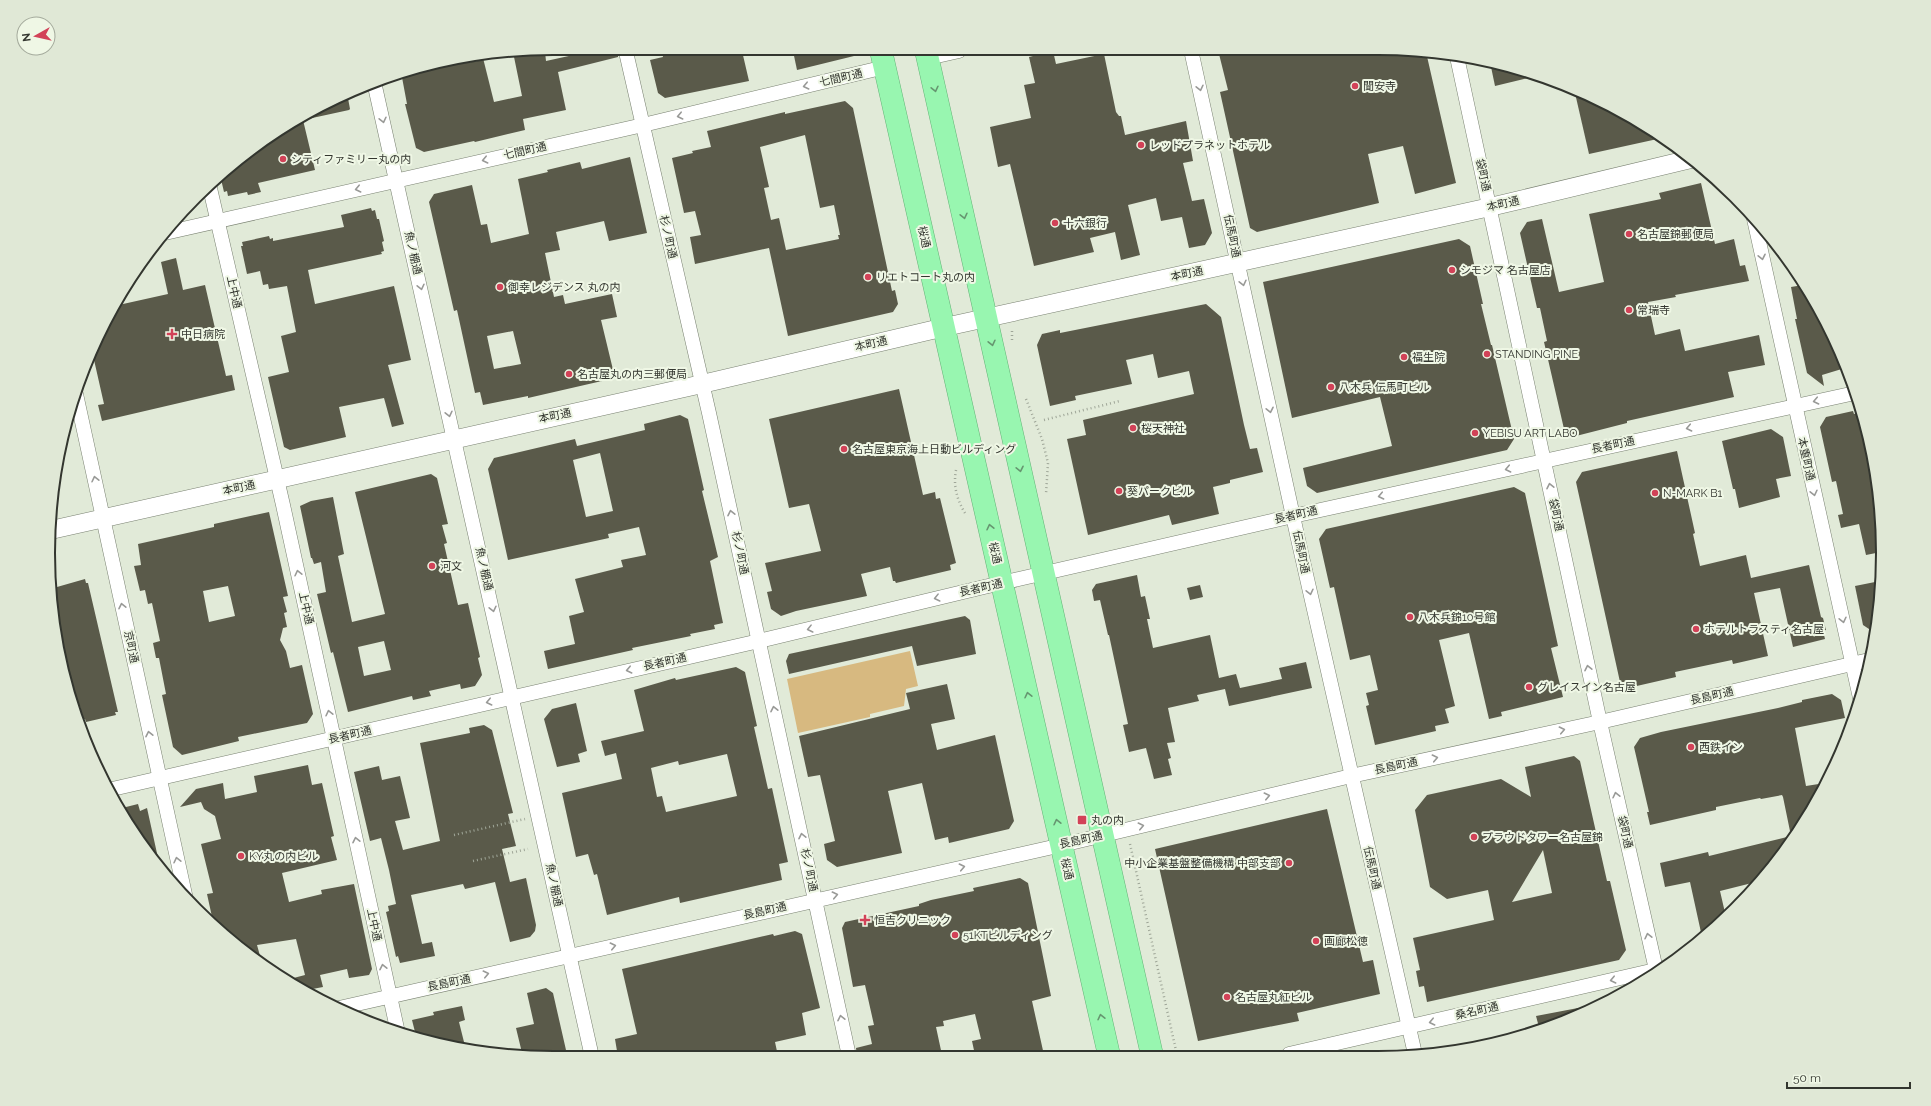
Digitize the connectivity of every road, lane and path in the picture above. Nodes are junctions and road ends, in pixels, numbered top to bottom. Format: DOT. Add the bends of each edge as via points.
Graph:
graph roads {
  1 [pos="627,55"];
  2 [pos="927,55"];
  3 [pos="1192,55"];
  4 [pos="883,59"];
  5 [pos="1458,62"];
  6 [pos="375,88"];
  7 [pos="643,125"];
  8 [pos="1684,161"];
  9 [pos="397,180"];
  10 [pos="211,192"];
  11 [pos="1490,207"];
  12 [pos="218,222"];
  13 [pos="1756,230"];
  14 [pos="174,231"];
  15 [pos="1238,263"];
  16 [pos="987,318"];
  17 [pos="945,327"];
  18 [pos="702,384"];
  19 [pos="1850,394"];
  20 [pos="1120,401"];
  21 [pos="78,403"];
  22 [pos="1794,405"];
  23 [pos="1044,420"];
  24 [pos="455,438"];
  25 [pos="1544,460"];
  26 [pos="277,480"];
  27 [pos="1293,516"];
  28 [pos="104,518"];
  29 [pos="56,529"];
  30 [pos="1043,574"];
  31 [pos="1002,583"];
  32 [pos="759,641"];
  33 [pos="1864,661"];
  34 [pos="1852,663"];
  35 [pos="1858,687"];
  36 [pos="513,696"];
  37 [pos="1600,722"];
  38 [pos="335,739"];
  39 [pos="1351,776"];
  40 [pos="159,778"];
  41 [pos="115,788"];
  42 [pos="539,816"];
  43 [pos="454,835"];
  44 [pos="1102,835"];
  45 [pos="1062,845"];
  46 [pos="528,849"];
  47 [pos="473,861"];
  48 [pos="183,886"];
  49 [pos="816,899"];
  50 [pos="570,956"];
  51 [pos="1658,965"];
  52 [pos="1645,973"];
  53 [pos="389,996"];
  54 [pos="346,1006"];
  55 [pos="396,1026"];
  56 [pos="1409,1027"];
  57 [pos="1414,1050"];
  58 [pos="591,1051"];
  59 [pos="848,1051"];
  60 [pos="1108,1051"];
  61 [pos="1151,1051"];
  62 [pos="1302,1051"];
  1 -- 7 [label="street, 杉ノ町通"];
  2 -- 16 [label="highway, one-way"];
  3 -- 15 [label="street, 伝馬町通, one-way"];
  4 -- 7 [label="street, 七間町通, one-way"];
  4 -- 17 [label="highway, 桜通"];
  5 -- 11 [label="street, 袋町通"];
  6 -- 9 [label="street, 魚ノ棚通, one-way"];
  7 -- 9 [label="street, 七間町通, one-way"];
  7 -- 18 [label="street, 杉ノ町通"];
  8 -- 11 [label="street, 本町通"];
  9 -- 12 [label="street, 七間町通, one-way"];
  9 -- 24 [label="street, 魚ノ棚通, one-way"];
  10 -- 12 [label="street, 上中通"];
  11 -- 15 [label="street, 本町通"];
  11 -- 25 [label="street, 袋町通"];
  12 -- 14 [label="street, 七間町通"];
  12 -- 26 [label="street, 上中通"];
  13 -- 22 [label="street, 本重町通, one-way"];
  15 -- 16 [label="street, 本町通"];
  15 -- 27 [label="street, 伝馬町通, one-way"];
  16 -- 17 [label="street, 本町通"];
  16 -- 30 [label="highway, one-way"];
  17 -- 18 [label="street, 本町通"];
  31 -- 17 [label="highway, 桜通, one-way"];
  18 -- 24 [label="street, 本町通"];
  32 -- 18 [label="street, 杉ノ町通, one-way"];
  19 -- 22 [label="street, 長者町通, one-way"];
  20 -- 23 [label="path"];
  28 -- 21 [label="street, 京町通, one-way"];
  22 -- 25 [label="street, 長者町通, one-way"];
  22 -- 34 [label="street, 本重町通, one-way"];
  24 -- 26 [label="street, 本町通"];
  24 -- 36 [label="street, 魚ノ棚通, one-way"];
  25 -- 27 [label="street, 長者町通, one-way"];
  37 -- 25 [label="street, 袋町通, one-way"];
  26 -- 28 [label="street, 本町通"];
  38 -- 26 [label="street, 上中通, one-way"];
  27 -- 30 [label="street, 長者町通"];
  27 -- 39 [label="street, 伝馬町通, one-way"];
  28 -- 29 [label="street, 本町通"];
  40 -- 28 [label="street, 京町通, one-way"];
  30 -- 31 [label="street, 長者町通"];
  30 -- 44 [label="highway"];
  31 -- 32 [label="street, 長者町通, one-way"];
  45 -- 31 [label="highway, 桜通, one-way"];
  32 -- 36 [label="street, 長者町通, one-way"];
  49 -- 32 [label="street, 杉ノ町通, one-way"];
  33 -- 34 [label="street, 長島町通"];
  34 -- 35 [label="street, 本重町通"];
  34 -- 37 [label="street, 長島町通"];
  36 -- 38 [label="street, 長者町通, one-way"];
  36 -- 42 [label="street, 魚ノ棚通"];
  39 -- 37 [label="street, 長島町通, one-way"];
  51 -- 37 [label="street, 袋町通, one-way"];
  38 -- 40 [label="street, 長者町通"];
  53 -- 38 [label="street, 上中通, one-way"];
  44 -- 39 [label="street, 長島町通, one-way"];
  39 -- 56 [label="street, 伝馬町通"];
  40 -- 41 [label="street, 長者町通"];
  48 -- 40 [label="street, 京町通, one-way"];
  42 -- 43 [label="path"];
  42 -- 50 [label="street, 魚ノ棚通"];
  44 -- 45 [label="street, 長島町通"];
  44 -- 61 [label="highway"];
  49 -- 45 [label="street, 長島町通, one-way"];
  60 -- 45 [label="highway, 桜通, one-way"];
  46 -- 47 [label="path"];
  50 -- 49 [label="street, 長島町通, one-way"];
  59 -- 49 [label="street, 杉ノ町通, one-way"];
  53 -- 50 [label="street, 長島町通, one-way"];
  50 -- 58 [label="street, 魚ノ棚通"];
  52 -- 56 [label="street, 桑名町通, one-way"];
  53 -- 54 [label="street, 長島町通"];
  53 -- 55 [label="street, 上中通"];
  56 -- 57 [label="street, 伝馬町通"];
  56 -- 62 [label="street, 桑名町通"];
}
